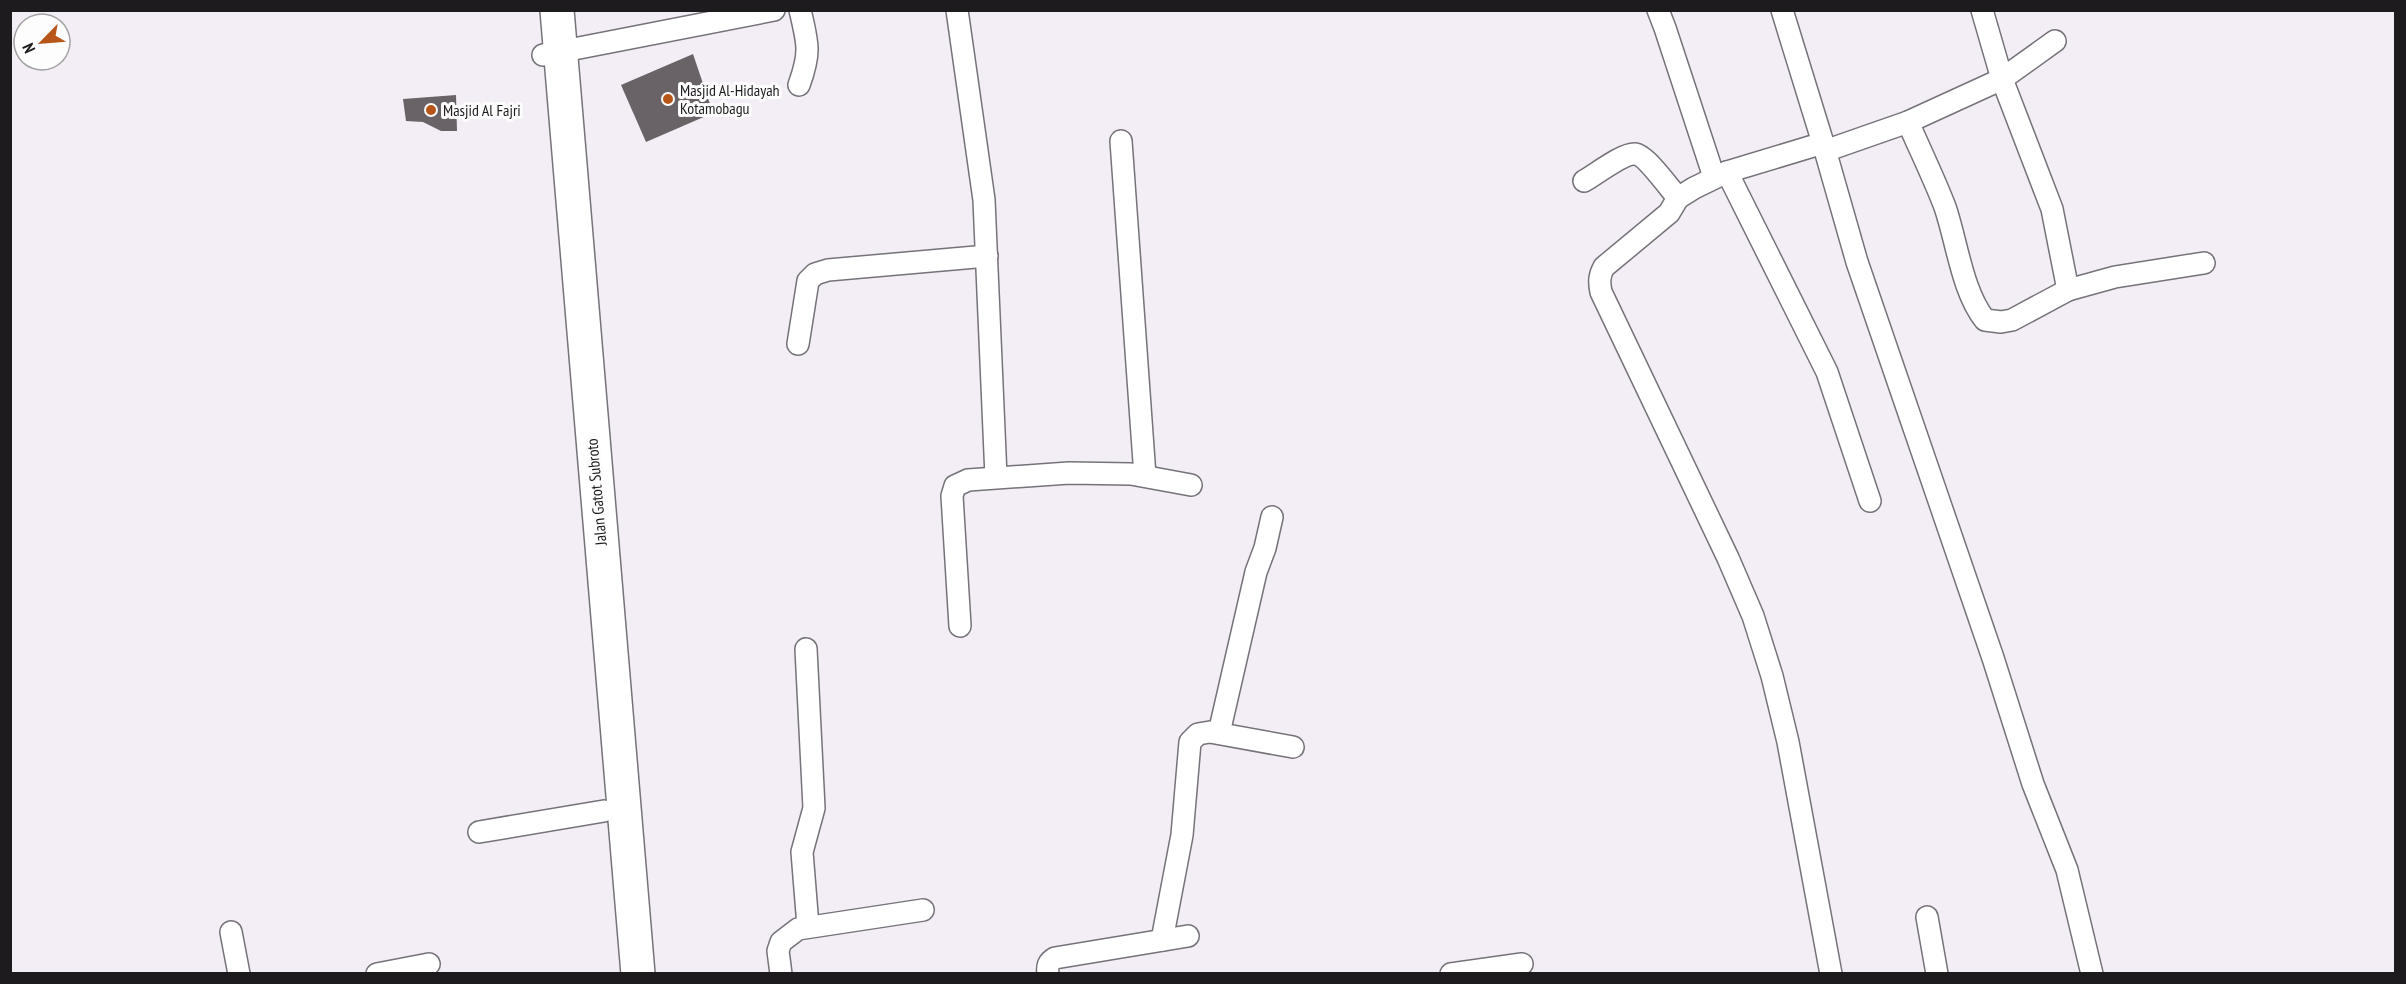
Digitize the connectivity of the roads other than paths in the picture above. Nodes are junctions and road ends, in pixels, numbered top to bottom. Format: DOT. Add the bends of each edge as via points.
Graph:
graph roads {
  1 [pos="539,10"];
  2 [pos="557,10"];
  3 [pos="774,10"];
  4 [pos="800,10"];
  5 [pos="957,10"];
  6 [pos="1658,10"];
  7 [pos="1782,10"];
  8 [pos="1982,10"];
  9 [pos="2055,41"];
  10 [pos="552,53"];
  11 [pos="2002,80"];
  12 [pos="799,85"];
  13 [pos="1908,122"];
  14 [pos="1121,141"];
  15 [pos="1824,147"];
  16 [pos="1721,175"];
  17 [pos="1584,182"];
  18 [pos="1678,198"];
  19 [pos="987,256"];
  20 [pos="2204,263"];
  21 [pos="2068,290"];
  22 [pos="798,344"];
  23 [pos="1145,476"];
  24 [pos="996,477"];
  25 [pos="1191,485"];
  26 [pos="1870,501"];
  27 [pos="1272,517"];
  28 [pos="960,626"];
  29 [pos="806,649"];
  30 [pos="1219,733"];
  31 [pos="1293,747"];
  32 [pos="604,811"];
  33 [pos="479,832"];
  34 [pos="923,910"];
  35 [pos="1927,917"];
  36 [pos="808,926"];
  37 [pos="231,932"];
  38 [pos="1188,936"];
  39 [pos="1162,940"];
  40 [pos="429,964"];
  41 [pos="1522,964"];
  42 [pos="240,974"];
  43 [pos="377,974"];
  44 [pos="620,974"];
  45 [pos="638,974"];
  46 [pos="781,974"];
  47 [pos="1048,974"];
  48 [pos="1451,974"];
  49 [pos="1831,974"];
  50 [pos="1937,974"];
  51 [pos="2092,974"];
  1 -- 10 [label="highway, Jalan Gatot Subroto"];
  2 -- 10 [label="highway, Jalan Gatot Subroto"];
  3 -- 10 [label="street"];
  4 -- 12 [label="street" via="808,61"];
  5 -- 19 [label="street" via="984,200"];
  6 -- 16 [label="street"];
  7 -- 15 [label="street"];
  8 -- 11 [label="street"];
  9 -- 11 [label="street"];
  10 -- 32 [label="highway, Jalan Gatot Subroto"];
  10 -- 45 [label="highway, Jalan Gatot Subroto"];
  11 -- 13 [label="street"];
  11 -- 21 [label="street" via="2052,209"];
  13 -- 15 [label="street"];
  13 -- 21 [label="street" via="1945,208 1964,273 1985,320 2012,320"];
  14 -- 23 [label="street"];
  15 -- 16 [label="street"];
  15 -- 51 [label="street" via="1857,262 2033,784 2067,870"];
  16 -- 18 [label="street"];
  16 -- 26 [label="street" via="1827,372"];
  17 -- 18 [label="street" via="1635,154"];
  18 -- 49 [label="street" via="1669,213 1604,267 1599,283 1753,616 1788,742"];
  19 -- 22 [label="street" via="852,267 815,274 808,281"];
  19 -- 24 [label="street"];
  20 -- 21 [label="street" via="2115,277"];
  23 -- 24 [label="street" via="1069,473"];
  23 -- 25 [label="street"];
  24 -- 28 [label="street" via="968,480 955,486 952,496"];
  27 -- 30 [label="street"];
  29 -- 36 [label="street" via="814,808 802,852"];
  30 -- 31 [label="street"];
  30 -- 39 [label="street" via="1198,734 1190,742 1182,836"];
  32 -- 33 [label="street"];
  32 -- 44 [label="highway, Jalan Gatot Subroto"];
  34 -- 36 [label="street"];
  35 -- 50 [label="street"];
  36 -- 46 [label="street" via="790,933 781,942"];
  37 -- 42 [label="street"];
  38 -- 39 [label="street"];
  39 -- 47 [label="street" via="1055,958 1047,967"];
  40 -- 43 [label="street"];
  41 -- 48 [label="street"];
}
